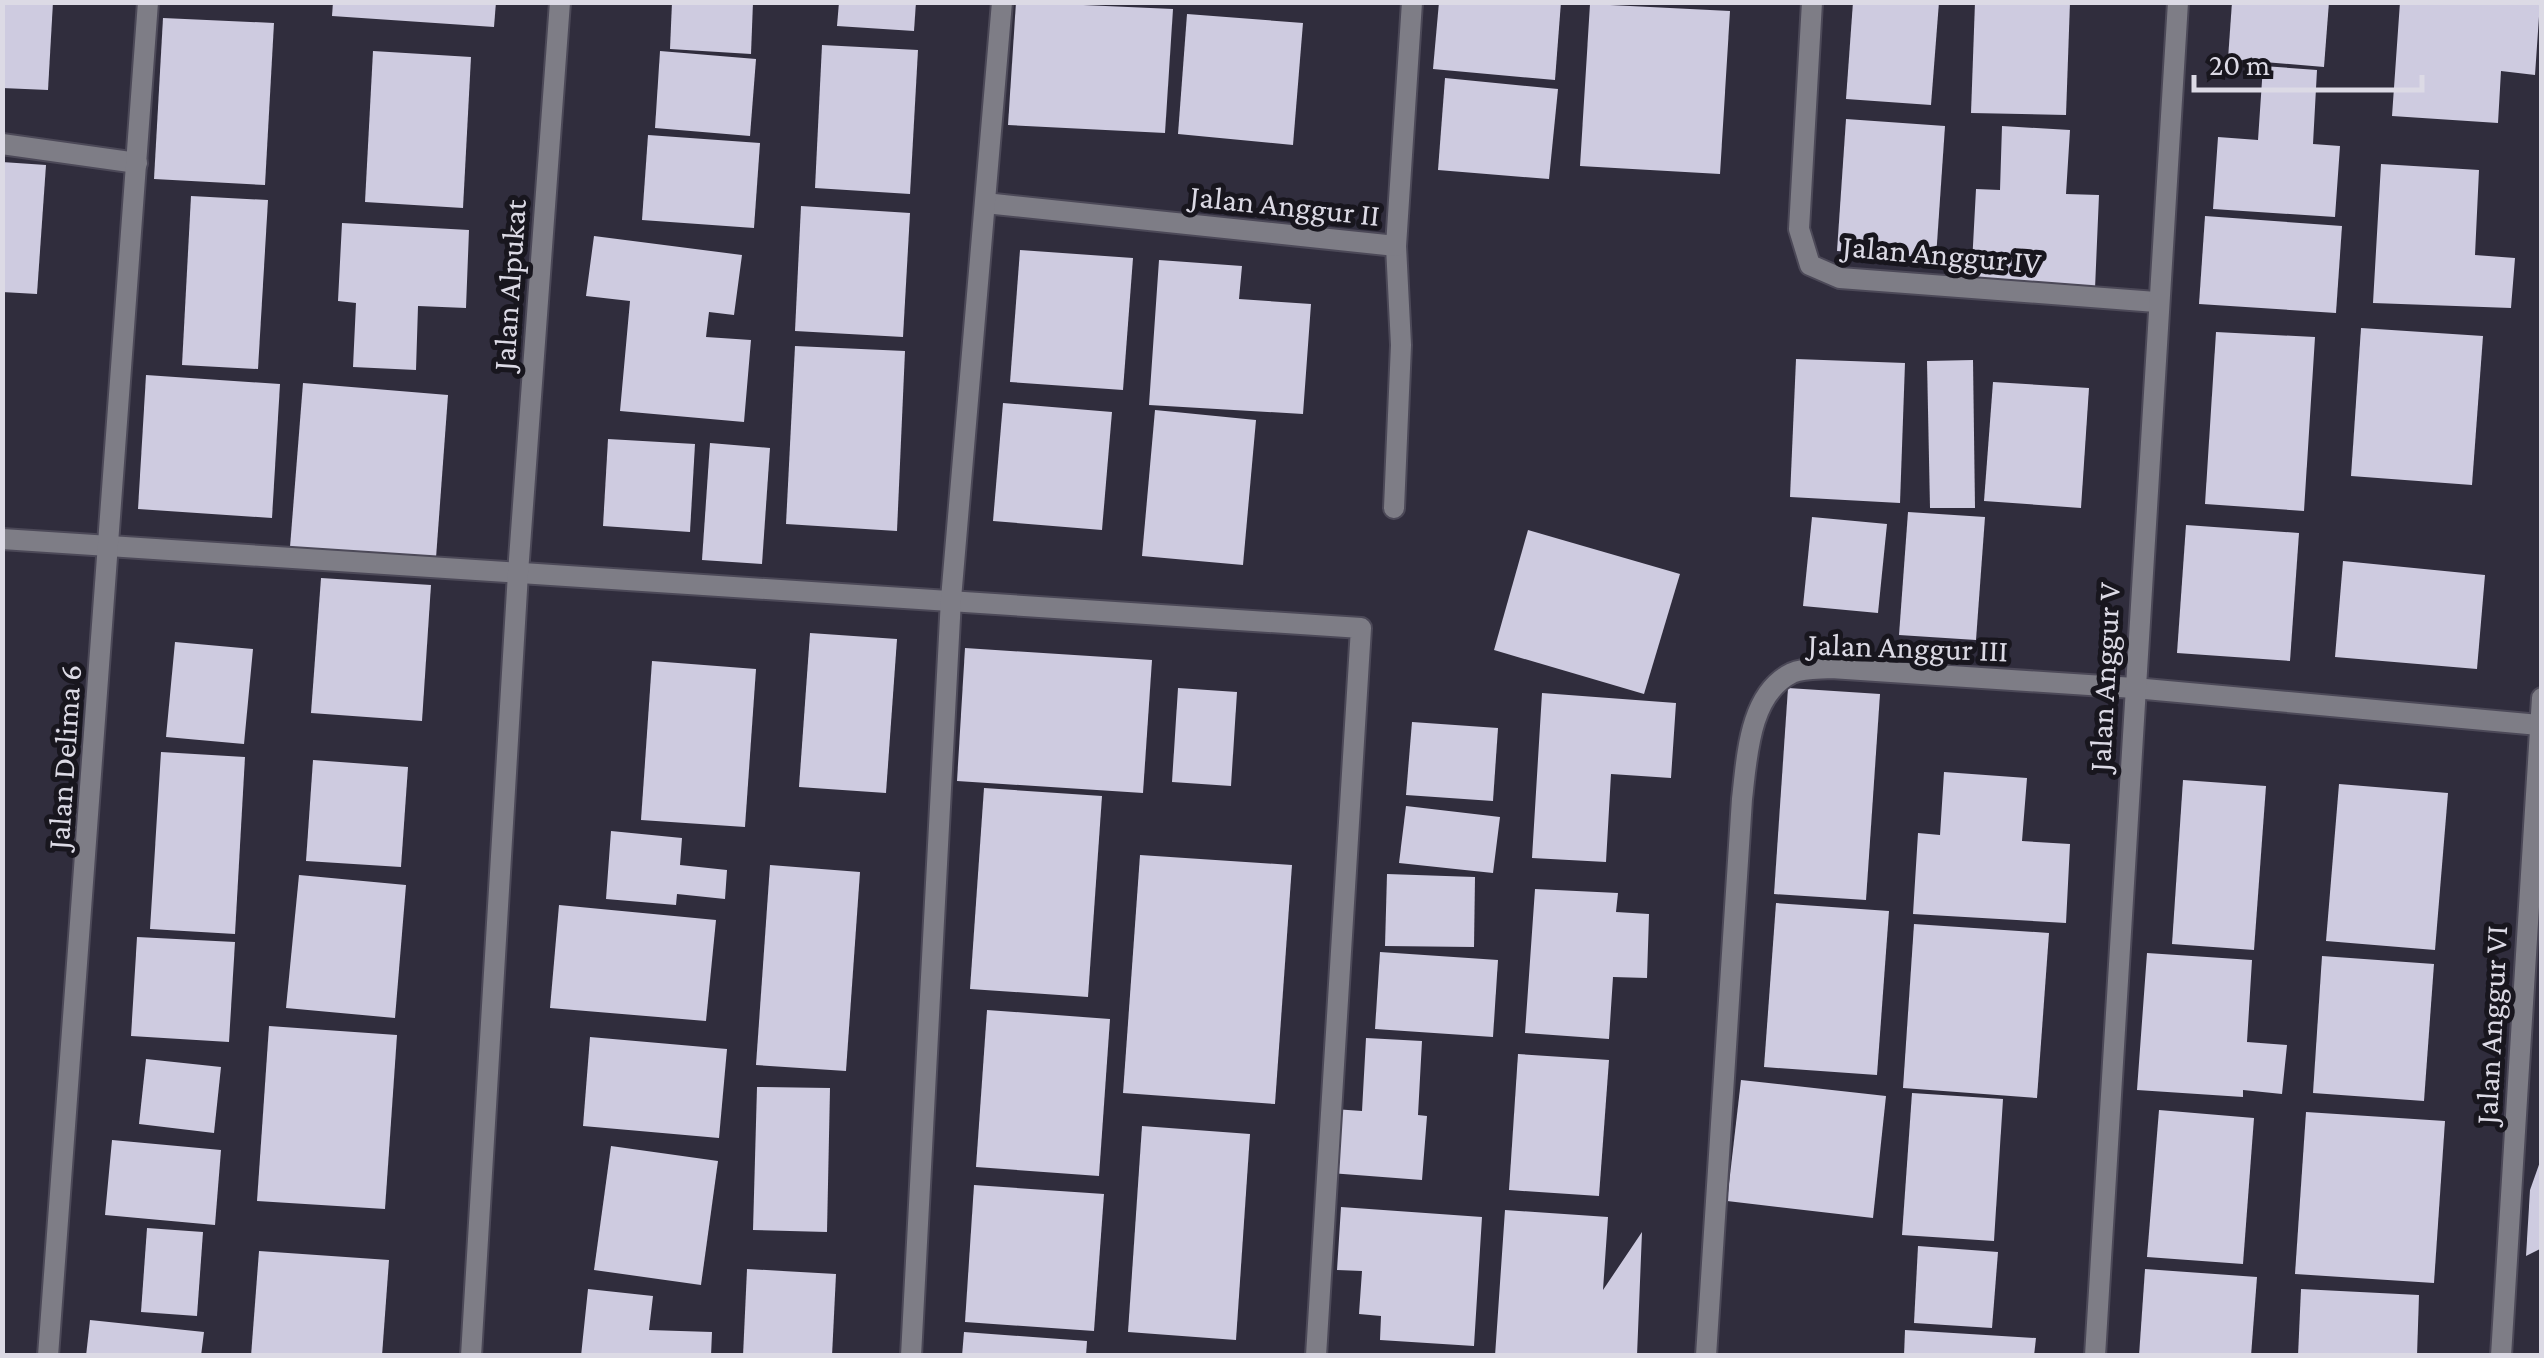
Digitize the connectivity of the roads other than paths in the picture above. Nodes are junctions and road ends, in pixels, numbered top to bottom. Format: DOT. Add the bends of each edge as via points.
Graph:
graph roads {
  1 [pos="148,2"];
  2 [pos="560,2"];
  3 [pos="1002,2"];
  4 [pos="1412,2"];
  5 [pos="1812,2"];
  6 [pos="2178,2"];
  7 [pos="2,144"];
  8 [pos="136,164"];
  9 [pos="985,203"];
  10 [pos="1396,246"];
  11 [pos="2156,302"];
  12 [pos="1394,508"];
  13 [pos="2,539"];
  14 [pos="110,549"];
  15 [pos="518,572"];
  16 [pos="951,599"];
  17 [pos="2134,688"];
  18 [pos="2542,698"];
  19 [pos="2539,725"];
  20 [pos="48,1356"];
  21 [pos="471,1356"];
  22 [pos="911,1356"];
  23 [pos="1316,1356"];
  24 [pos="1706,1356"];
  25 [pos="2095,1356"];
  26 [pos="2502,1356"];
  1 -- 8 [label="street, Jalan Delima 6"];
  2 -- 15 [label="street, Jalan Alpukat"];
  3 -- 9 [label="street"];
  4 -- 10 [label="street, Jalan Anggur II"];
  5 -- 11 [label="street, Jalan Anggur IV" via="1799,229 1810,266 1840,278"];
  6 -- 11 [label="street, Jalan Anggur V"];
  7 -- 8 [label="street"];
  8 -- 14 [label="street, Jalan Delima 6"];
  9 -- 10 [label="street, Jalan Anggur II"];
  9 -- 16 [label="street"];
  10 -- 12 [label="street" via="1401,345"];
  11 -- 17 [label="street, Jalan Anggur V"];
  13 -- 14 [label="street"];
  14 -- 15 [label="street"];
  14 -- 20 [label="street, Jalan Delima 6"];
  15 -- 16 [label="street"];
  15 -- 21 [label="street, Jalan Alpukat"];
  16 -- 22 [label="street"];
  16 -- 23 [label="street" via="1362,628"];
  17 -- 19 [label="street, Jalan Anggur III"];
  17 -- 24 [label="street, Jalan Anggur III" via="1832,668 1796,671 1771,687 1748,747 1742,800"];
  17 -- 25 [label="street, Jalan Anggur V"];
  18 -- 19 [label="street, Jalan Anggur VI"];
  19 -- 26 [label="street, Jalan Anggur VI"];
}
